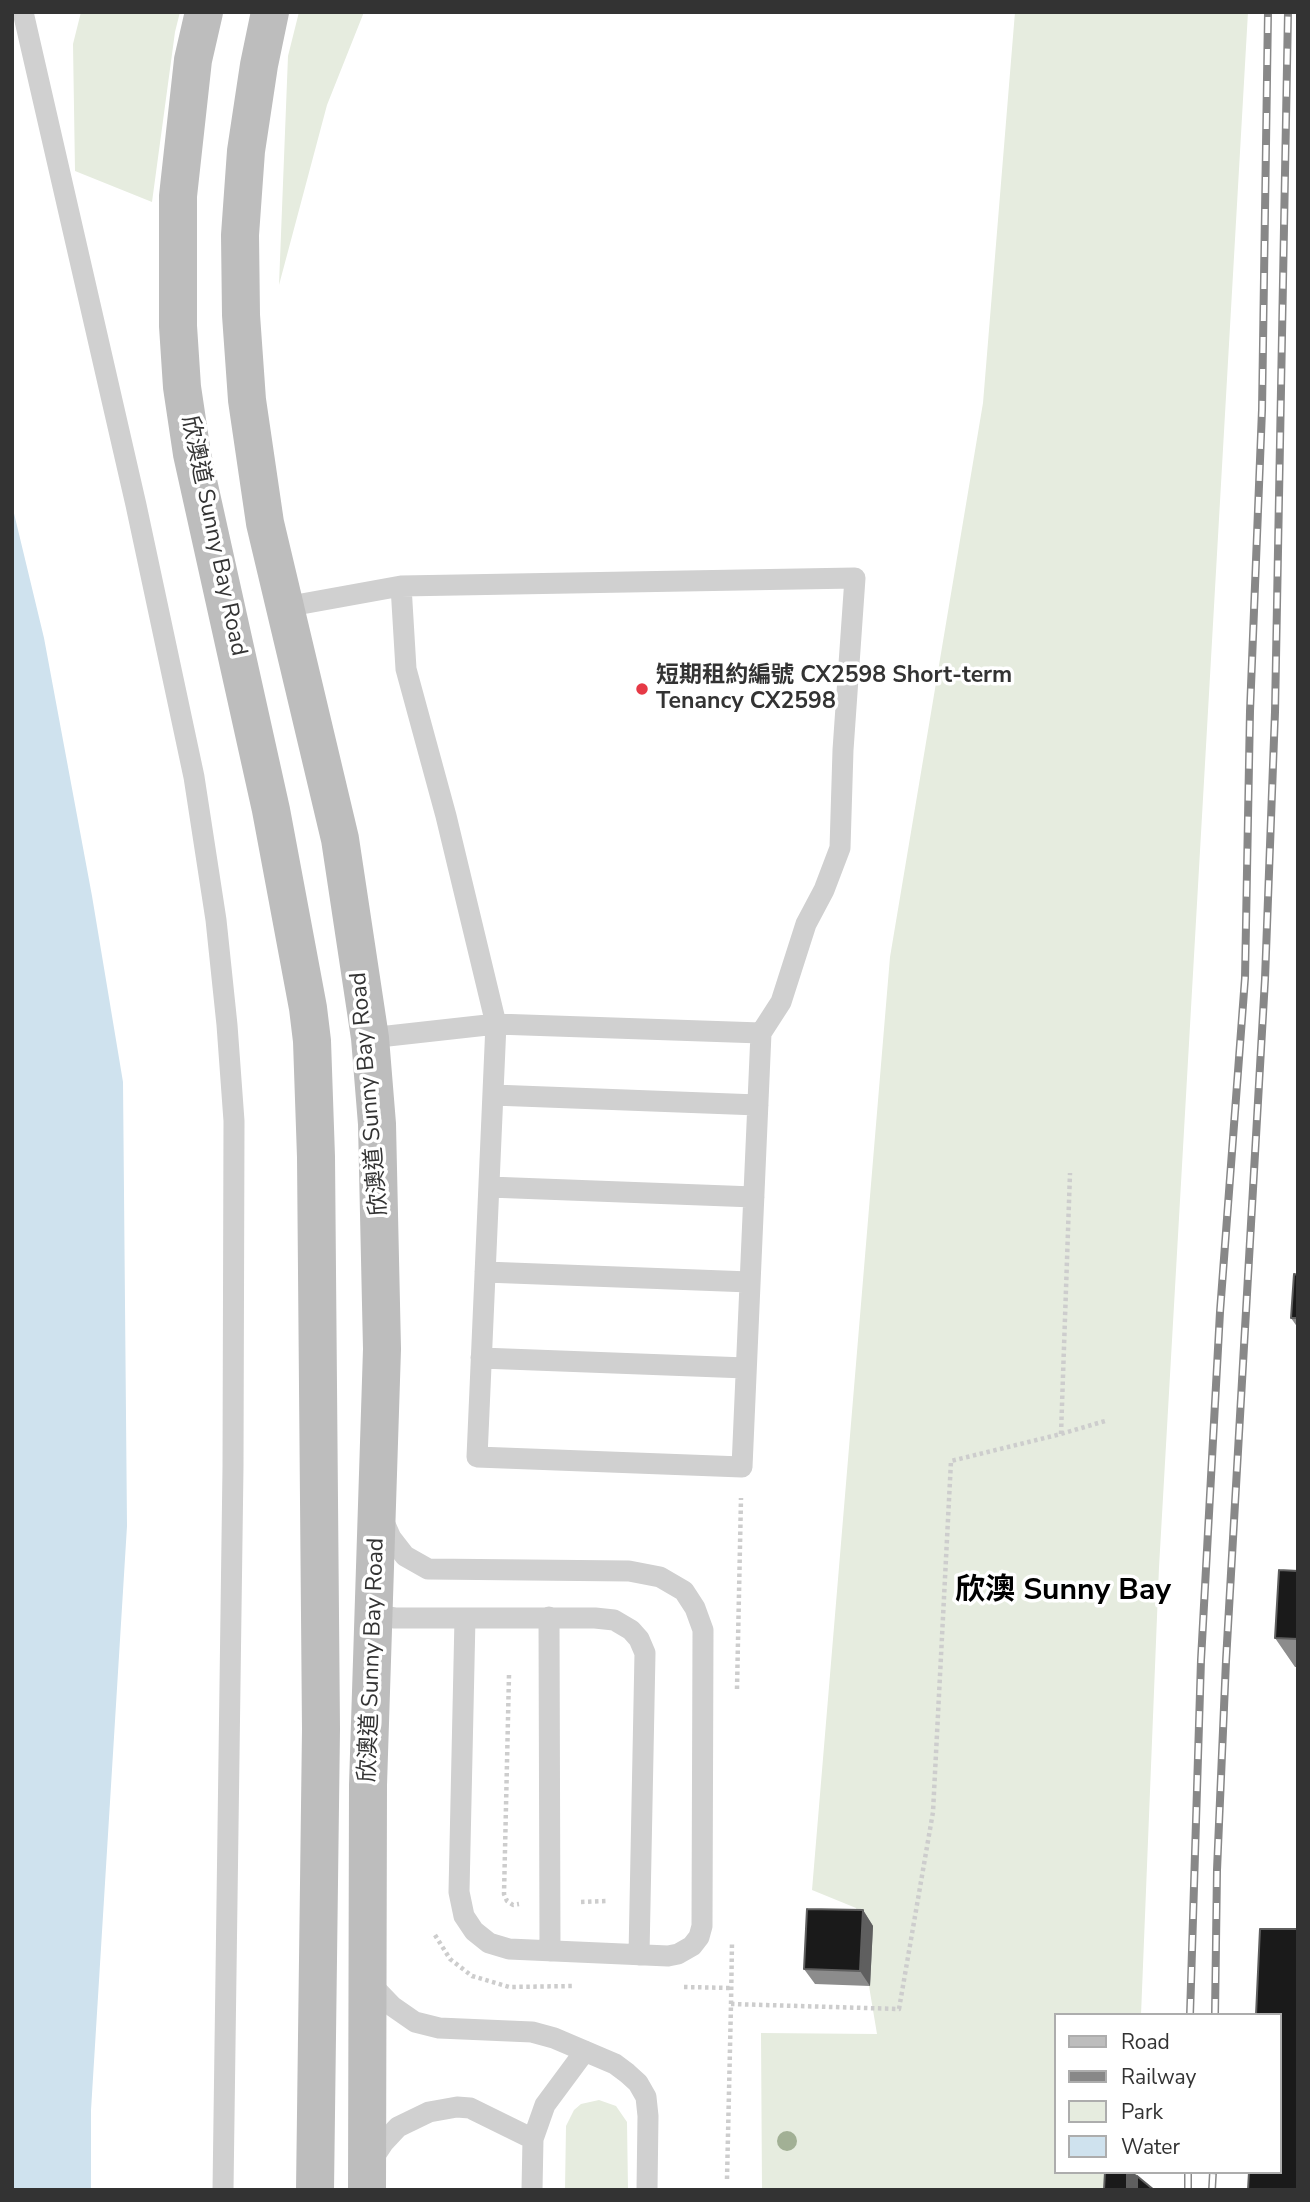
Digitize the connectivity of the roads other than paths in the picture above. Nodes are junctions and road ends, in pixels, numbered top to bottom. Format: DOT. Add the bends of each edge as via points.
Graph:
graph roads {
  1 [pos="23,12"];
  2 [pos="204,12"];
  3 [pos="270,12"];
  4 [pos="401,586"];
  5 [pos="285,607"];
  6 [pos="496,1024"];
  7 [pos="761,1033"];
  8 [pos="370,1038"];
  9 [pos="312,1041"];
  10 [pos="494,1095"];
  11 [pos="758,1105"];
  12 [pos="489,1187"];
  13 [pos="754,1197"];
  14 [pos="485,1272"];
  15 [pos="750,1282"];
  16 [pos="481,1358"];
  17 [pos="746,1368"];
  18 [pos="379,1508"];
  19 [pos="375,1615"];
  20 [pos="465,1618"];
  21 [pos="549,1618"];
  22 [pos="550,1951"];
  23 [pos="639,1955"];
  24 [pos="366,1978"];
  25 [pos="584,2051"];
  26 [pos="533,2139"];
  27 [pos="367,2179"];
  28 [pos="223,2190"];
  29 [pos="315,2190"];
  30 [pos="532,2190"];
  31 [pos="647,2190"];
  1 -- 28 [label="lane" via="194,778 228,1025 234,1121 233,1467"];
  2 -- 9 [label="main road, 欣澳道 Sunny Bay Road" via="193,60 178,197 182,387 192,454 271,810"];
  3 -- 5 [label="main road, 欣澳道 Sunny Bay Road" via="246,151 241,315 256,471"];
  4 -- 5 [label="lane"];
  4 -- 6 [label="lane" via="406,669"];
  4 -- 7 [label="lane" via="855,578 840,848 806,924 781,1002"];
  5 -- 8 [label="main road, 欣澳道 Sunny Bay Road" via="340,839"];
  6 -- 7 [label="lane"];
  6 -- 8 [label="lane"];
  6 -- 10 [label="lane"];
  7 -- 11 [label="lane"];
  8 -- 9 [label="main road"];
  8 -- 18 [label="main road, 欣澳道 Sunny Bay Road" via="381,1233"];
  9 -- 29 [label="main road, 欣澳道 Sunny Bay Road" via="321,1729"];
  10 -- 11 [label="lane"];
  10 -- 12 [label="lane"];
  11 -- 13 [label="lane"];
  12 -- 13 [label="lane"];
  12 -- 14 [label="lane"];
  13 -- 15 [label="lane"];
  14 -- 15 [label="lane"];
  14 -- 16 [label="lane"];
  15 -- 17 [label="lane"];
  16 -- 17 [label="lane"];
  16 -- 17 [label="lane" via="477,1457 742,1467"];
  18 -- 19 [label="main road, 欣澳道 Sunny Bay Road"];
  18 -- 23 [label="lane" via="391,1538 405,1556 428,1569 629,1571 660,1577 684,1591 695,1608 703,1630 702,1926 692,1946 678,1954"];
  19 -- 20 [label="lane"];
  19 -- 24 [label="main road, 欣澳道 Sunny Bay Road"];
  20 -- 21 [label="lane"];
  20 -- 22 [label="lane" via="459,1892 464,1916 489,1943"];
  21 -- 22 [label="lane"];
  21 -- 23 [label="lane" via="614,1620 631,1630 645,1653"];
  22 -- 23 [label="lane"];
  24 -- 25 [label="lane" via="391,2006 415,2022 439,2028 532,2032"];
  24 -- 27 [label="main road, 欣澳道 Sunny Bay Road"];
  25 -- 26 [label="lane" via="545,2105"];
  25 -- 31 [label="lane" via="615,2064 646,2096"];
  26 -- 27 [label="lane" via="470,2108 429,2112 398,2127 384,2142"];
  26 -- 30 [label="lane"];
}
